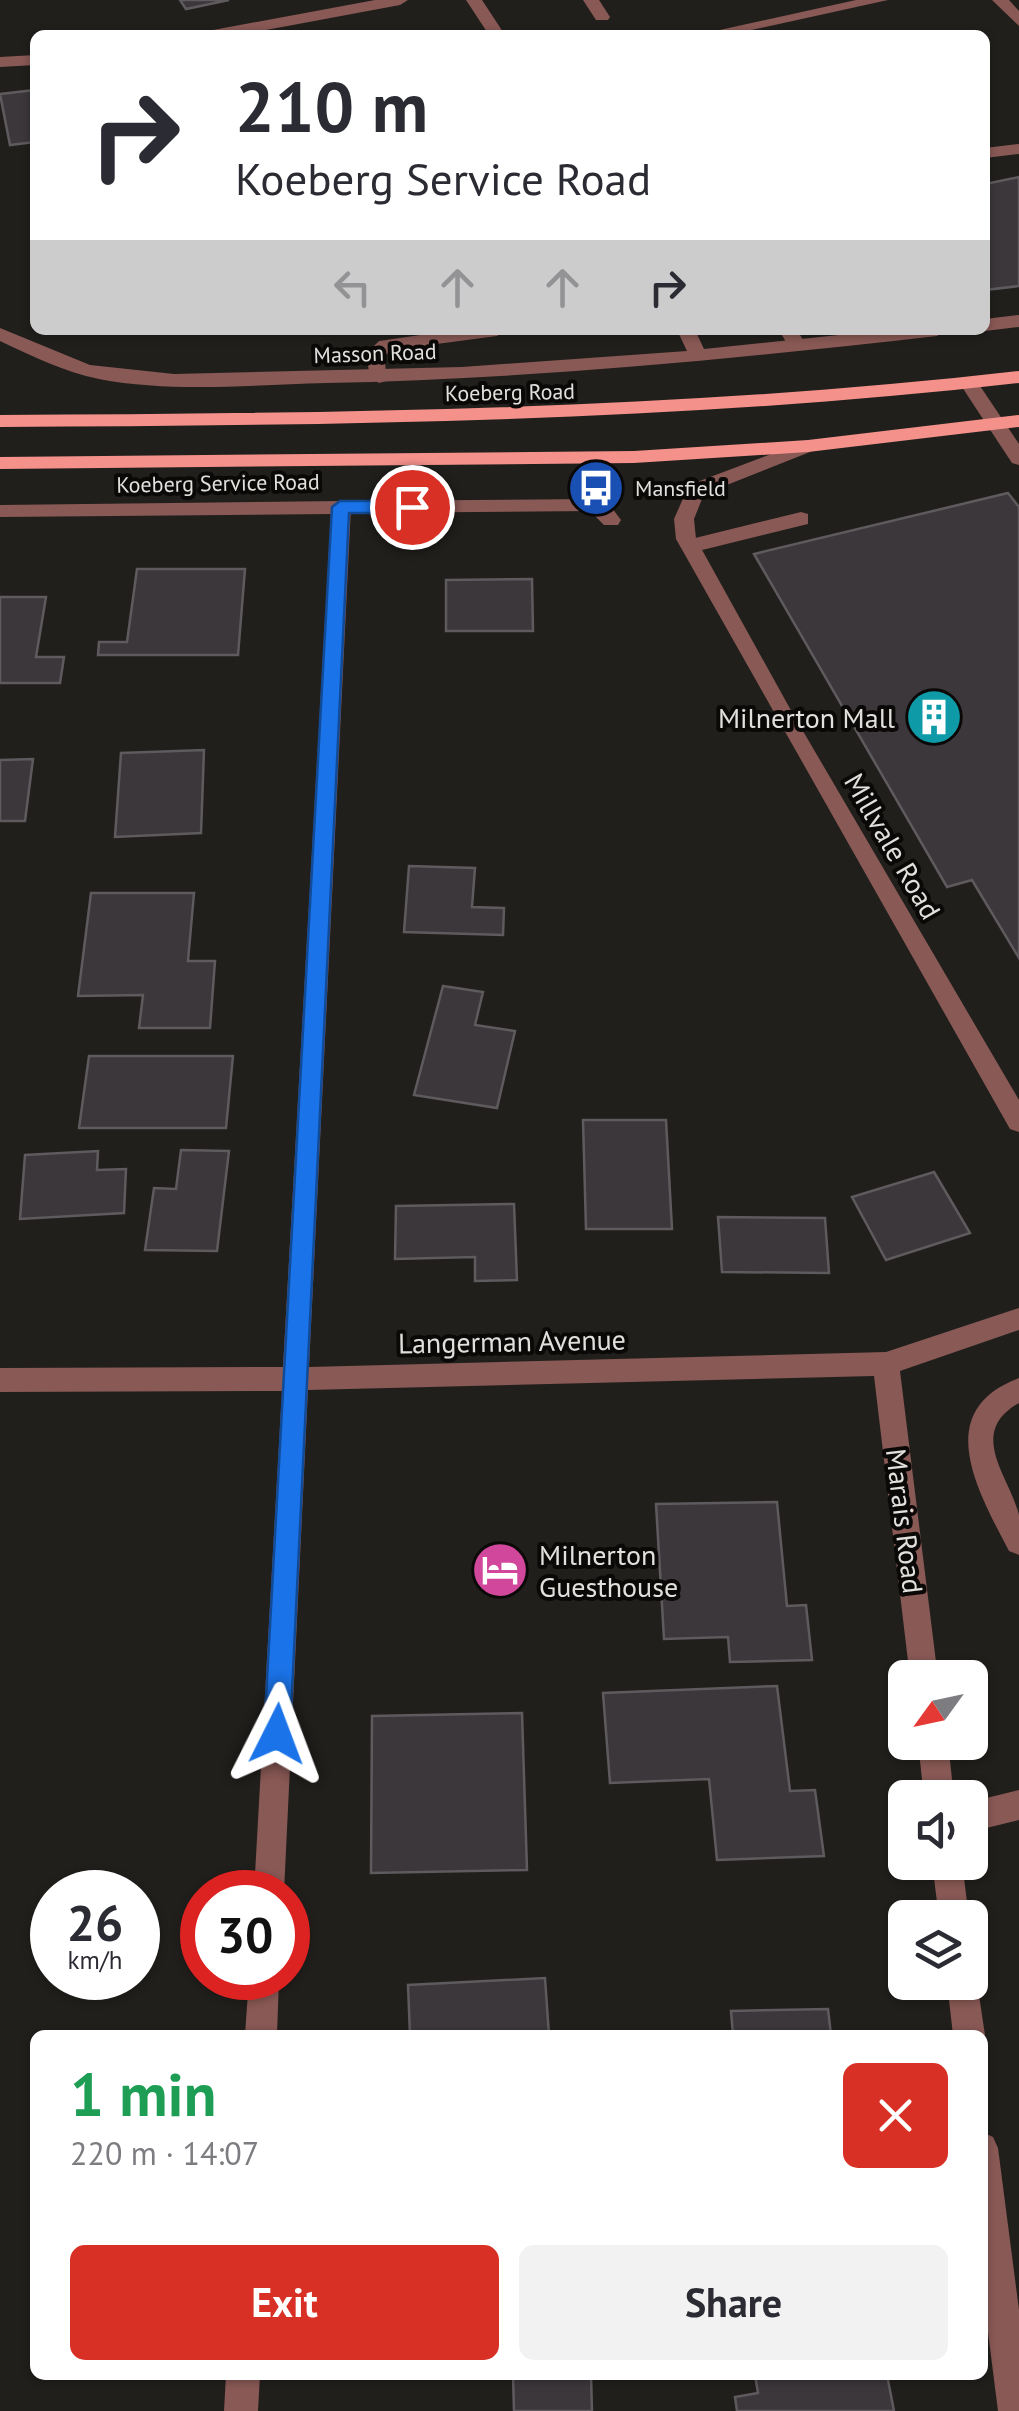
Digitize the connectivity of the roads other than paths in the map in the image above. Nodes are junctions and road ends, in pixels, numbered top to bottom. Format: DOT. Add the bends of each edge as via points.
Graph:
graph roads {
  1 [pos="400,0"];
  2 [pos="474,0"];
  3 [pos="591,0"];
  4 [pos="880,0"];
  5 [pos="1000,0"];
  6 [pos="334,6"];
  7 [pos="602,16"];
  8 [pos="1019,21"];
  9 [pos="235,30"];
  10 [pos="493,30"];
  11 [pos="729,30"];
  12 [pos="30,60"];
  13 [pos="0,62"];
  14 [pos="1019,149"];
  15 [pos="990,152"];
  16 [pos="1019,321"];
  17 [pos="990,324"];
  18 [pos="0,334"];
  19 [pos="457,335"];
  20 [pos="688,335"];
  21 [pos="847,335"];
  22 [pos="793,338"];
  23 [pos="698,355"];
  24 [pos="379,377"];
  25 [pos="1019,377"];
  26 [pos="970,384"];
  27 [pos="0,421"];
  28 [pos="1019,421"];
  29 [pos="993,424"];
  30 [pos="808,446"];
  31 [pos="1019,459"];
  32 [pos="0,463"];
  33 [pos="340,507"];
  34 [pos="0,511"];
  35 [pos="801,518"];
  36 [pos="610,520"];
  37 [pos="688,542"];
  38 [pos="1019,1122"];
  39 [pos="1019,1319"];
  40 [pos="886,1364"];
  41 [pos="296,1378"];
  42 [pos="0,1380"];
  43 [pos="1019,1390"];
  44 [pos="1019,1542"];
  45 [pos="922,1660"];
  46 [pos="1018,1808"];
  47 [pos="988,1814"];
  48 [pos="269,1870"];
  49 [pos="263,2000"];
  50 [pos="964,2000"];
  51 [pos="261,2030"];
  52 [pos="968,2030"];
  53 [pos="988,2196"];
  54 [pos="243,2380"];
  55 [pos="241,2411"];
  56 [pos="1015,2411"];
  1 -- 6 [label="street"];
  2 -- 10 [label="street"];
  3 -- 7 [label="street"];
  4 -- 11 [label="street"];
  5 -- 8 [label="street"];
  6 -- 9 [label="street"];
  12 -- 13 [label="street"];
  14 -- 15 [label="street"];
  16 -- 17 [label="street"];
  18 -- 24 [label="street, Masson Road" via="78,368 130,377"];
  19 -- 24 [label="street" via="386,344 375,354"];
  20 -- 23 [label="street"];
  21 -- 22 [label="street, Masson Road"];
  22 -- 23 [label="street, Masson Road"];
  23 -- 24 [label="street, Masson Road"];
  25 -- 26 [label="main road, Koeberg Road"];
  26 -- 27 [label="main road, Koeberg Road" via="567,416"];
  26 -- 29 [label="street"];
  28 -- 29 [label="main road"];
  29 -- 30 [label="main road"];
  29 -- 31 [label="street"];
  30 -- 32 [label="main road" via="516,460"];
  30 -- 37 [label="street" via="696,490 684,518"];
  33 -- 34 [label="street, Koeberg Service Road"];
  33 -- 36 [label="street, Koeberg Service Road" via="592,506"];
  33 -- 41 [label="street"];
  35 -- 37 [label="street"];
  37 -- 38 [label="street, Millvale Road"];
  39 -- 40 [label="street, Langerman Avenue"];
  40 -- 41 [label="street, Langerman Avenue"];
  40 -- 45 [label="street, Marais Road"];
  41 -- 42 [label="street, Langerman Avenue"];
  41 -- 48 [label="street"];
  43 -- 44 [label="street" via="988,1412 978,1450"];
  46 -- 47 [label="street"];
  49 -- 51 [label="street"];
  50 -- 52 [label="street"];
  53 -- 56 [label="street"];
  54 -- 55 [label="street"];
}
